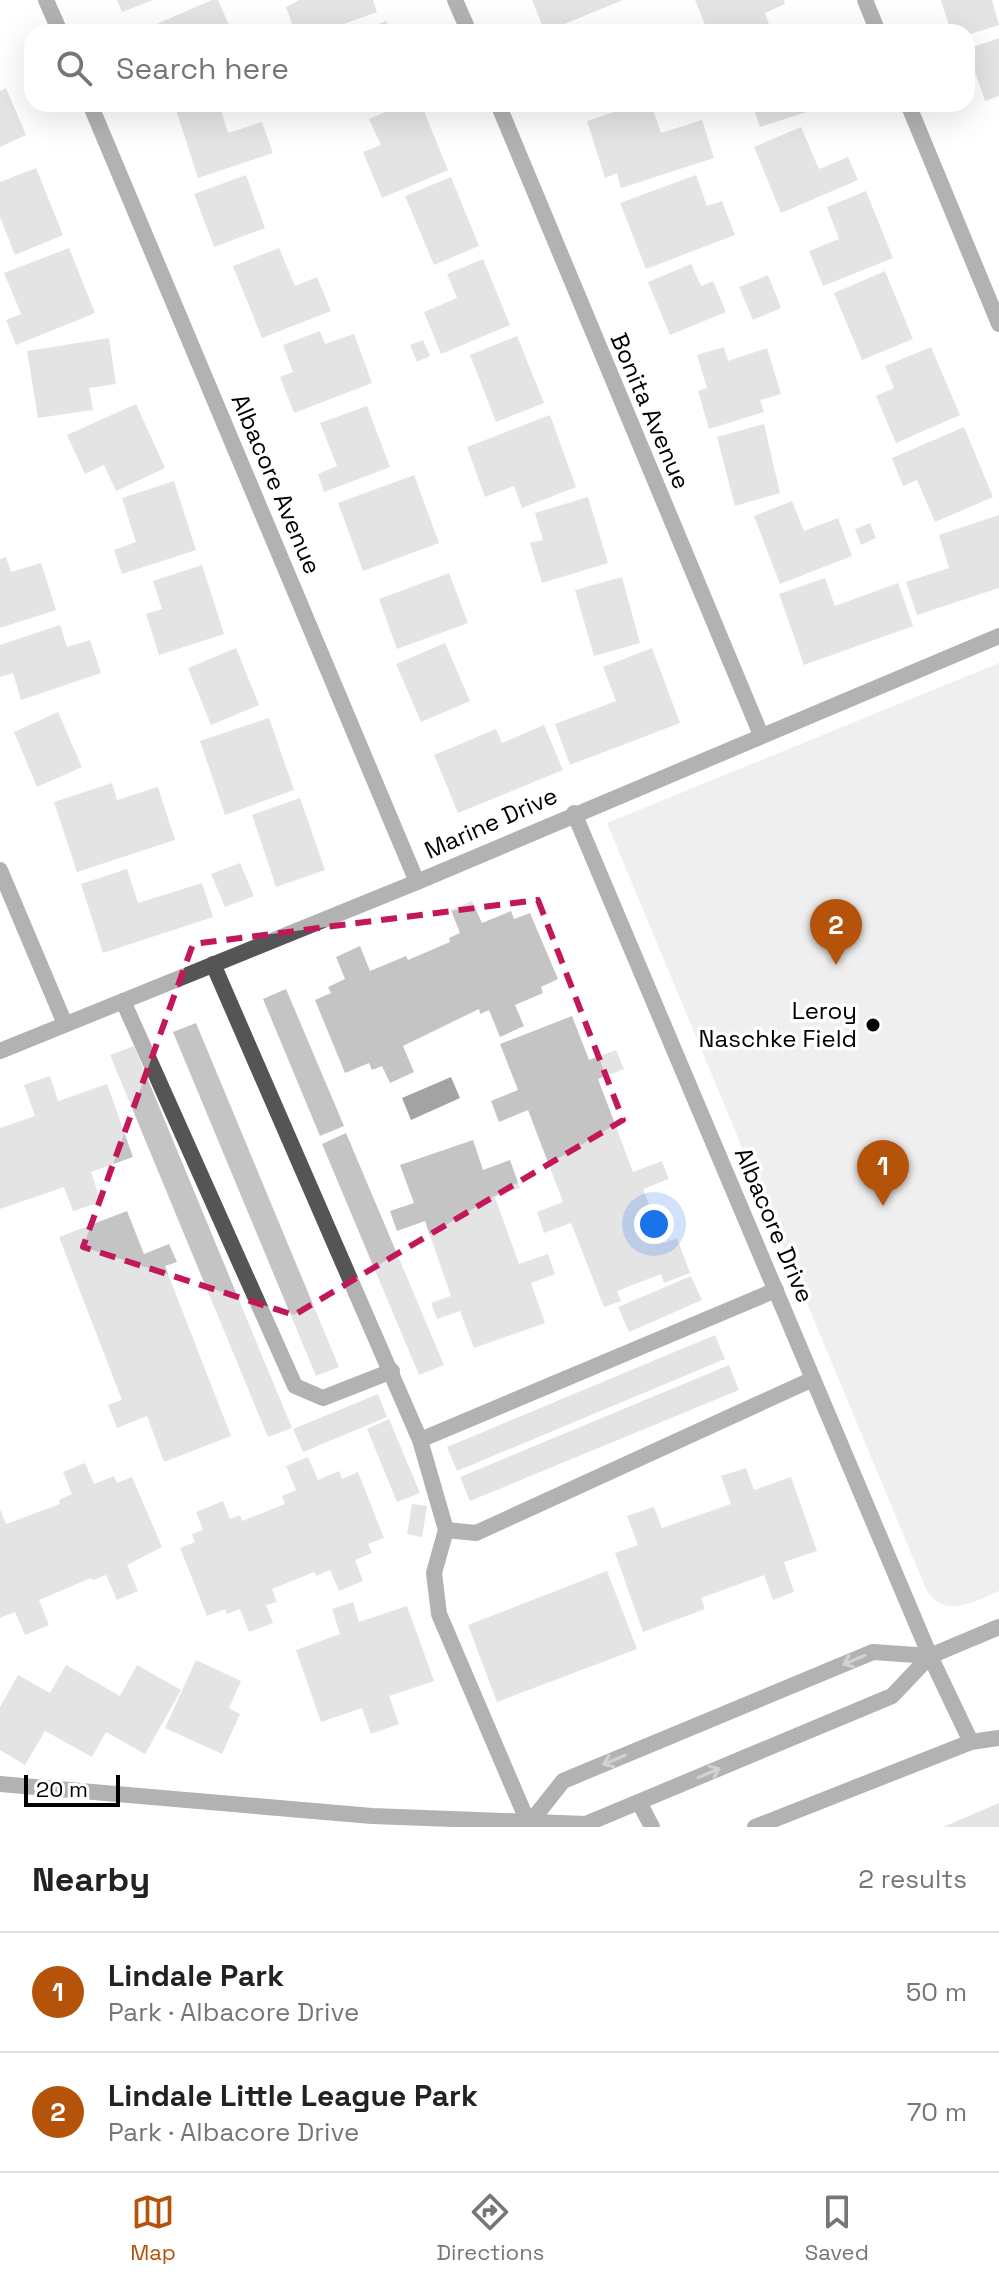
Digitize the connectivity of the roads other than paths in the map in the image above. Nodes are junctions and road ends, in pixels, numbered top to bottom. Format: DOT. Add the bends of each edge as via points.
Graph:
graph roads {
  1 [pos="46,0"];
  2 [pos="455,0"];
  3 [pos="865,0"];
  4 [pos="56,24"];
  5 [pos="466,24"];
  6 [pos="875,24"];
  7 [pos="93,112"];
  8 [pos="501,112"];
  9 [pos="911,112"];
  10 [pos="999,324"];
  11 [pos="999,636"];
  12 [pos="761,735"];
  13 [pos="574,813"];
  14 [pos="0,870"];
  15 [pos="417,882"];
  16 [pos="213,964"];
  17 [pos="123,1001"];
  18 [pos="65,1024"];
  19 [pos="0,1051"];
  20 [pos="776,1290"];
  21 [pos="392,1371"];
  22 [pos="813,1379"];
  23 [pos="420,1440"];
  24 [pos="446,1530"];
  25 [pos="999,1627"];
  26 [pos="930,1656"];
  27 [pos="999,1738"];
  28 [pos="971,1742"];
  29 [pos="0,1784"];
  30 [pos="639,1802"];
  31 [pos="530,1826"];
  32 [pos="652,1827"];
  33 [pos="755,1827"];
  1 -- 4 [label="street"];
  2 -- 5 [label="street"];
  3 -- 6 [label="street"];
  7 -- 15 [label="street, Albacore Avenue"];
  8 -- 12 [label="street, Bonita Avenue"];
  9 -- 10 [label="street"];
  11 -- 12 [label="street, Marine Drive"];
  12 -- 13 [label="street, Marine Drive"];
  13 -- 15 [label="street, Marine Drive"];
  13 -- 20 [label="street, Albacore Drive"];
  14 -- 18 [label="street"];
  15 -- 16 [label="street, Marine Drive"];
  16 -- 17 [label="street, Marine Drive"];
  16 -- 21 [label="street"];
  17 -- 18 [label="street, Marine Drive"];
  17 -- 21 [label="street" via="295,1386 323,1398"];
  18 -- 19 [label="street, Marine Drive"];
  20 -- 22 [label="street, Albacore Drive"];
  20 -- 23 [label="street"];
  21 -- 23 [label="street"];
  22 -- 24 [label="street" via="476,1533"];
  22 -- 26 [label="street, Albacore Drive"];
  23 -- 24 [label="street"];
  24 -- 31 [label="street" via="434,1573 439,1614"];
  25 -- 26 [label="street"];
  26 -- 28 [label="street, Albacore Drive"];
  30 -- 26 [label="street, one-way" via="892,1696"];
  26 -- 31 [label="street, one-way" via="873,1652 577,1775 563,1781"];
  27 -- 28 [label="street"];
  28 -- 33 [label="street"];
  29 -- 31 [label="street"];
  30 -- 31 [label="street" via="586,1824"];
  30 -- 32 [label="street"];
}
